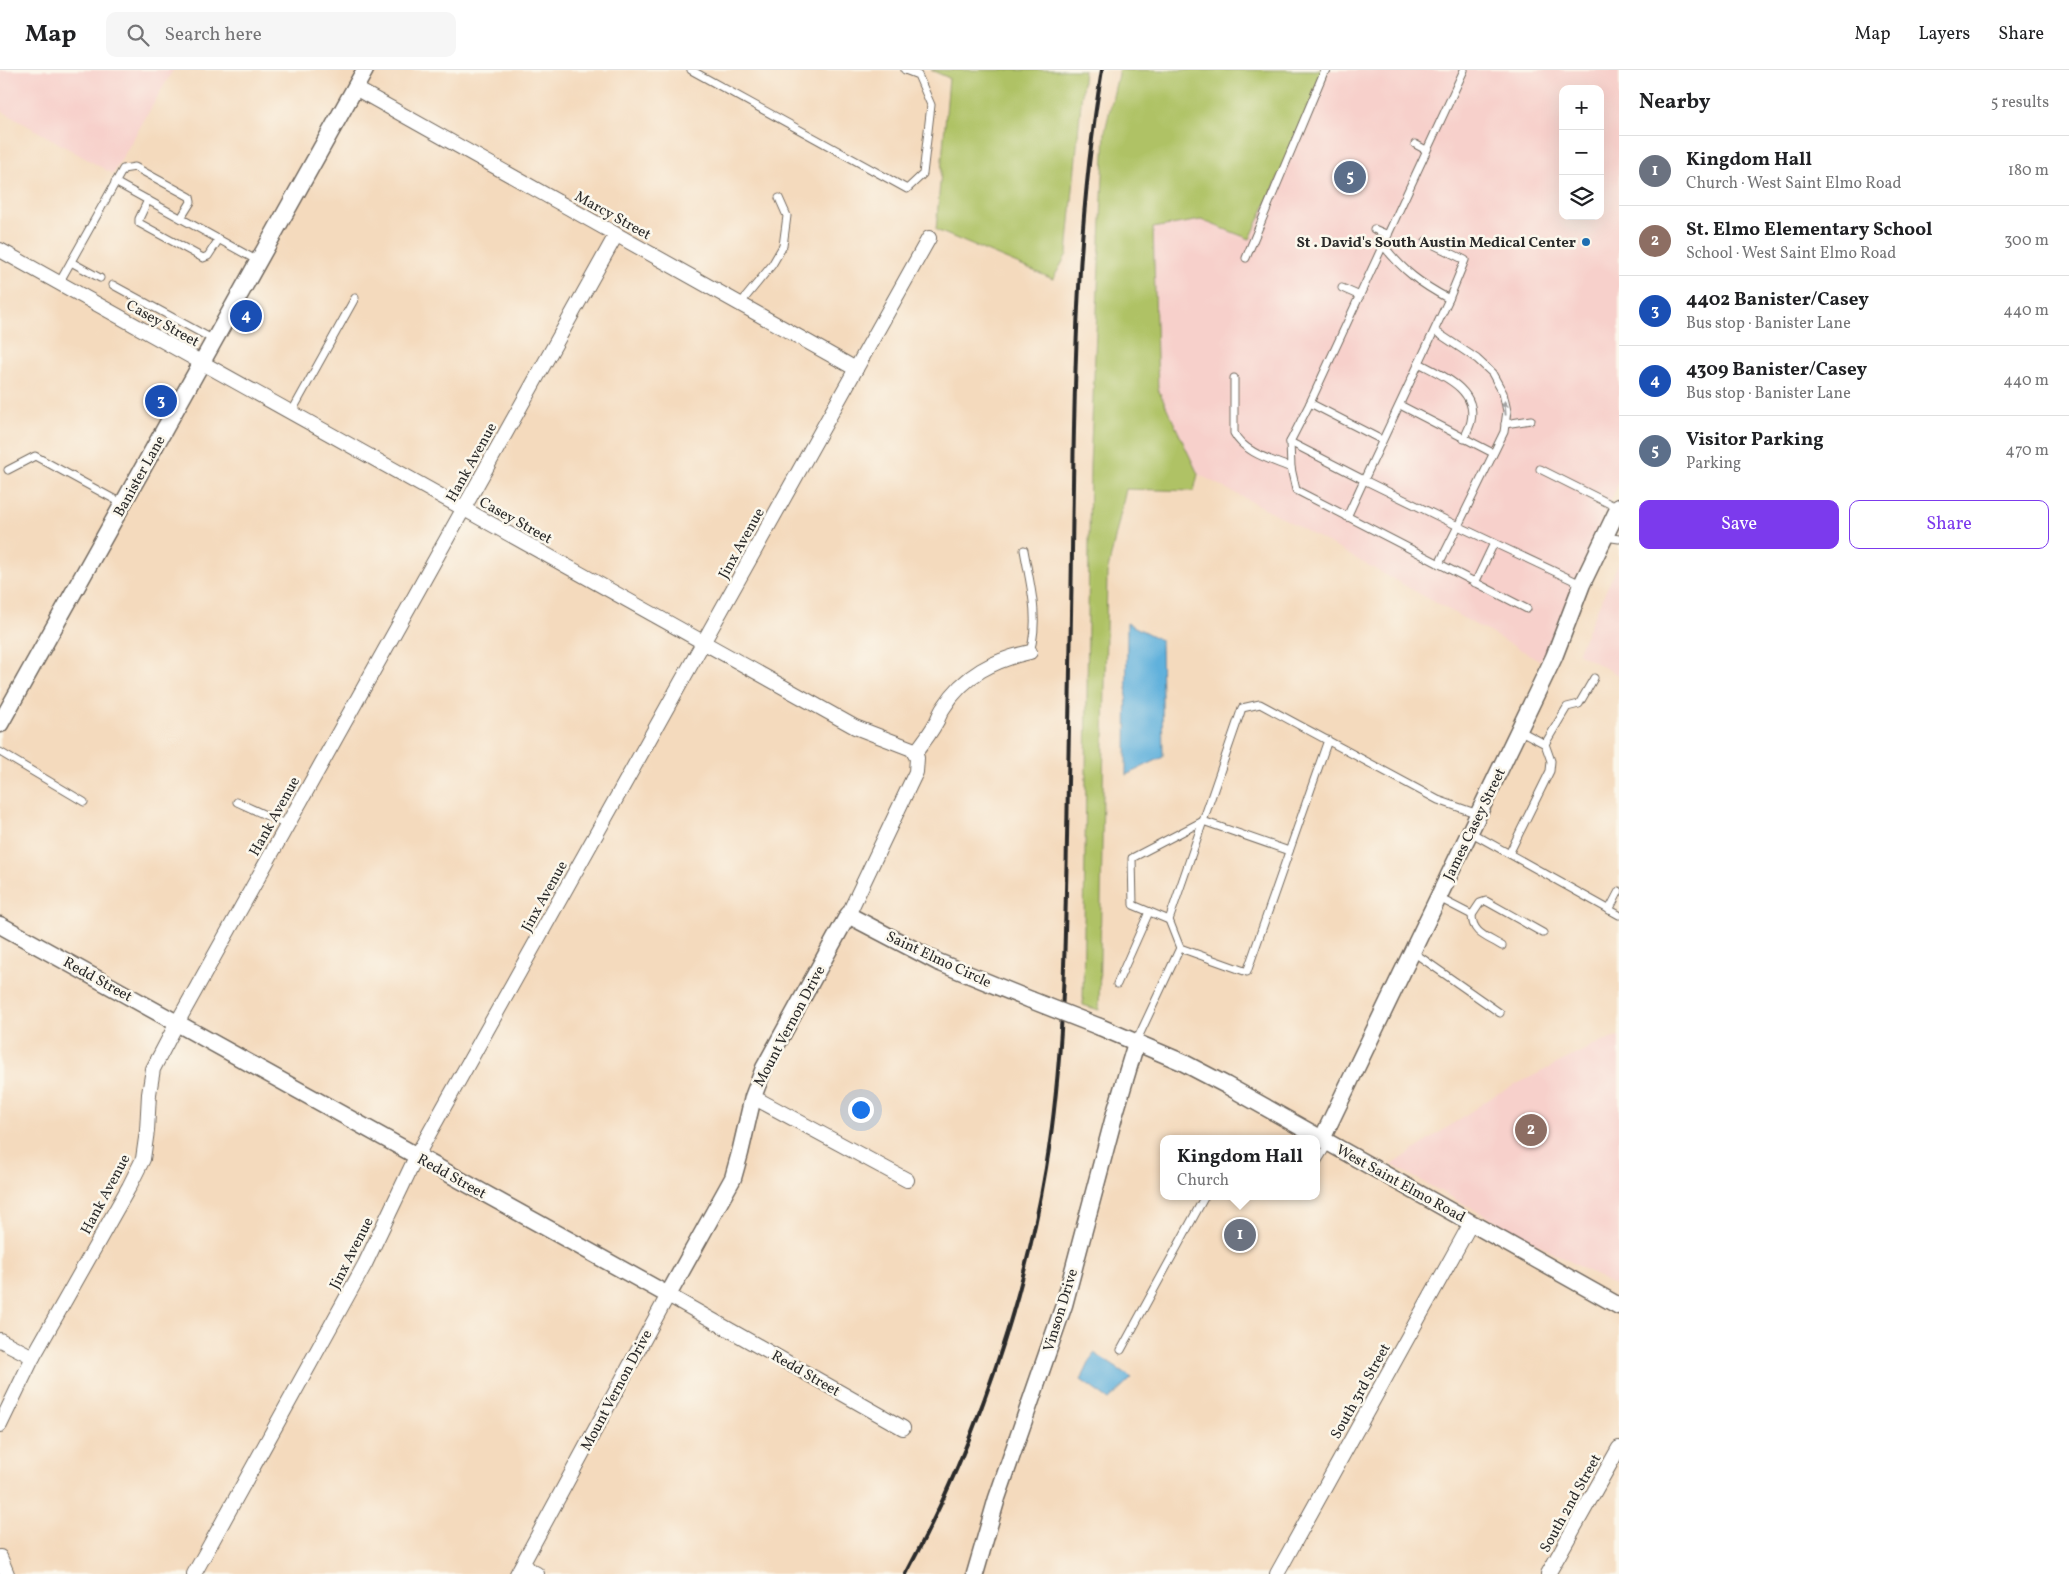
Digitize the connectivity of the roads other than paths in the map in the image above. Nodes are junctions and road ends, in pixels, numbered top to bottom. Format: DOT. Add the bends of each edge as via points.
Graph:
graph roads {
  1 [pos="365,70"];
  2 [pos="691,70"];
  3 [pos="905,70"];
  4 [pos="1327,70"];
  5 [pos="1464,70"];
  6 [pos="354,88"];
  7 [pos="1415,144"];
  8 [pos="1426,150"];
  9 [pos="116,182"];
  10 [pos="779,198"];
  11 [pos="148,200"];
  12 [pos="181,218"];
  13 [pos="1374,229"];
  14 [pos="1388,235"];
  15 [pos="616,236"];
  16 [pos="929,238"];
  17 [pos="219,239"];
  18 [pos="1426,241"];
  19 [pos="1384,246"];
  20 [pos="0,250"];
  21 [pos="1246,258"];
  22 [pos="259,261"];
  23 [pos="71,262"];
  24 [pos="100,278"];
  25 [pos="59,283"];
  26 [pos="113,285"];
  27 [pos="1342,288"];
  28 [pos="1360,296"];
  29 [pos="355,298"];
  30 [pos="1449,299"];
  31 [pos="740,304"];
  32 [pos="1435,331"];
  33 [pos="215,340"];
  34 [pos="1479,361"];
  35 [pos="1488,362"];
  36 [pos="201,363"];
  37 [pos="1419,364"];
  38 [pos="856,369"];
  39 [pos="1234,378"];
  40 [pos="1310,403"];
  41 [pos="1400,405"];
  42 [pos="291,413"];
  43 [pos="1531,420"];
  44 [pos="1505,424"];
  45 [pos="1464,439"];
  46 [pos="1382,440"];
  47 [pos="1290,442"];
  48 [pos="1493,454"];
  49 [pos="1291,468"];
  50 [pos="1540,469"];
  51 [pos="8,470"];
  52 [pos="1364,480"];
  53 [pos="123,504"];
  54 [pos="1619,507"];
  55 [pos="464,510"];
  56 [pos="1347,517"];
  57 [pos="1458,526"];
  58 [pos="1612,538"];
  59 [pos="1494,544"];
  60 [pos="1024,550"];
  61 [pos="1439,564"];
  62 [pos="1475,583"];
  63 [pos="1582,584"];
  64 [pos="1527,609"];
  65 [pos="704,643"];
  66 [pos="1030,652"];
  67 [pos="1594,678"];
  68 [pos="0,724"];
  69 [pos="1519,730"];
  70 [pos="1328,740"];
  71 [pos="1545,744"];
  72 [pos="0,752"];
  73 [pos="915,753"];
  74 [pos="84,802"];
  75 [pos="237,802"];
  76 [pos="1479,814"];
  77 [pos="1203,820"];
  78 [pos="287,825"];
  79 [pos="1470,832"];
  80 [pos="1289,850"];
  81 [pos="1509,854"];
  82 [pos="1619,891"];
  83 [pos="1438,898"];
  84 [pos="1609,910"];
  85 [pos="1149,912"];
  86 [pos="848,915"];
  87 [pos="1472,915"];
  88 [pos="1619,915"];
  89 [pos="1168,920"];
  90 [pos="0,925"];
  91 [pos="1543,933"];
  92 [pos="1502,946"];
  93 [pos="1180,948"];
  94 [pos="1412,952"];
  95 [pos="1117,984"];
  96 [pos="1500,1013"];
  97 [pos="177,1023"];
  98 [pos="1100,1027"];
  99 [pos="1136,1042"];
  100 [pos="752,1097"];
  101 [pos="1315,1135"];
  102 [pos="1320,1138"];
  103 [pos="1326,1141"];
  104 [pos="1320,1155"];
  105 [pos="416,1156"];
  106 [pos="907,1180"];
  107 [pos="1203,1200"];
  108 [pos="1471,1223"];
  109 [pos="668,1294"];
  110 [pos="1619,1306"];
  111 [pos="0,1340"];
  112 [pos="1121,1350"];
  113 [pos="33,1357"];
  114 [pos="0,1425"];
  115 [pos="903,1428"];
  116 [pos="1619,1448"];
  117 [pos="0,1557"];
  118 [pos="519,1570"];
  119 [pos="7,1574"];
  120 [pos="194,1574"];
  121 [pos="537,1574"];
  122 [pos="974,1574"];
  123 [pos="1277,1574"];
  124 [pos="1548,1574"];
  1 -- 6 [label="street, Banister Lane"];
  2 -- 3 [label="lane" via="907,189 923,174 931,105 918,75"];
  4 -- 21 [label="lane"];
  5 -- 8 [label="lane"];
  6 -- 15 [label="street, Marcy Street"];
  6 -- 22 [label="street, Banister Lane"];
  7 -- 8 [label="lane"];
  8 -- 14 [label="lane"];
  9 -- 11 [label="lane"];
  9 -- 12 [label="lane" via="123,169 135,168 190,197 191,202"];
  9 -- 23 [label="lane"];
  10 -- 31 [label="lane" via="787,216 783,246"];
  11 -- 12 [label="lane"];
  11 -- 17 [label="lane" via="139,223 203,258 208,256"];
  12 -- 17 [label="lane"];
  13 -- 14 [label="lane"];
  14 -- 19 [label="lane"];
  15 -- 31 [label="street, Marcy Street"];
  15 -- 55 [label="street, Hank Avenue"];
  16 -- 38 [label="street, Jinx Avenue"];
  17 -- 22 [label="lane"];
  18 -- 30 [label="lane" via="1465,260"];
  19 -- 28 [label="lane"];
  19 -- 30 [label="lane" via="1400,266 1423,285"];
  20 -- 25 [label="street, Casey Street"];
  22 -- 33 [label="street, Banister Lane"];
  23 -- 24 [label="lane"];
  23 -- 25 [label="lane"];
  25 -- 36 [label="street, Casey Street"];
  26 -- 33 [label="lane"];
  27 -- 28 [label="lane"];
  28 -- 40 [label="lane"];
  29 -- 42 [label="lane"];
  30 -- 32 [label="lane"];
  31 -- 38 [label="street, Marcy Street"];
  32 -- 34 [label="lane"];
  32 -- 37 [label="lane"];
  33 -- 36 [label="street, Banister Lane"];
  34 -- 35 [label="lane"];
  44 -- 34 [label="lane, one-way" via="1507,412 1503,393 1492,373"];
  36 -- 42 [label="street, Casey Street"];
  36 -- 53 [label="street, Banister Lane"];
  37 -- 41 [label="lane"];
  37 -- 45 [label="lane" via="1454,382 1464,392 1472,420"];
  38 -- 65 [label="street, Jinx Avenue"];
  39 -- 49 [label="lane" via="1234,433 1238,441"];
  40 -- 46 [label="lane"];
  40 -- 47 [label="lane"];
  41 -- 45 [label="lane"];
  41 -- 46 [label="lane"];
  42 -- 55 [label="street, Casey Street"];
  43 -- 44 [label="lane"];
  44 -- 48 [label="lane"];
  45 -- 48 [label="lane"];
  46 -- 52 [label="lane"];
  47 -- 49 [label="lane"];
  47 -- 52 [label="lane"];
  48 -- 57 [label="lane"];
  49 -- 56 [label="lane" via="1296,490"];
  50 -- 54 [label="lane"];
  51 -- 53 [label="lane" via="35,456"];
  52 -- 56 [label="lane"];
  52 -- 57 [label="lane"];
  53 -- 68 [label="street, Banister Lane"];
  54 -- 58 [label="street, James Casey Street"];
  55 -- 65 [label="street, Casey Street"];
  55 -- 78 [label="street, Hank Avenue"];
  56 -- 61 [label="lane"];
  57 -- 59 [label="lane"];
  57 -- 61 [label="lane"];
  58 -- 63 [label="street, James Casey Street"];
  59 -- 62 [label="lane"];
  59 -- 63 [label="lane"];
  60 -- 66 [label="lane" via="1034,604"];
  61 -- 62 [label="lane"];
  62 -- 64 [label="lane"];
  63 -- 69 [label="street, James Casey Street" via="1554,657"];
  65 -- 73 [label="street, Casey Street" via="855,727 906,745"];
  65 -- 105 [label="street, Jinx Avenue"];
  66 -- 73 [label="street" via="993,663 970,678 951,696"];
  67 -- 71 [label="lane" via="1579,704 1567,707"];
  69 -- 71 [label="lane"];
  69 -- 76 [label="street, James Casey Street"];
  70 -- 76 [label="lane" via="1438,800"];
  70 -- 77 [label="lane" via="1260,704 1242,708"];
  70 -- 80 [label="lane"];
  71 -- 81 [label="lane" via="1551,761 1550,772"];
  72 -- 74 [label="lane"];
  73 -- 86 [label="street, Mount Vernon Drive" via="916,772"];
  75 -- 78 [label="lane"];
  76 -- 79 [label="street, James Casey Street"];
  77 -- 80 [label="lane"];
  77 -- 85 [label="lane" via="1132,858 1133,905"];
  77 -- 89 [label="lane"];
  78 -- 97 [label="street, Hank Avenue"];
  79 -- 81 [label="lane"];
  79 -- 83 [label="street, James Casey Street"];
  80 -- 93 [label="lane" via="1247,972"];
  81 -- 84 [label="lane"];
  82 -- 84 [label="lane"];
  83 -- 87 [label="lane"];
  83 -- 94 [label="street, James Casey Street"];
  84 -- 88 [label="lane"];
  85 -- 89 [label="lane"];
  85 -- 95 [label="lane"];
  86 -- 98 [label="street, Saint Elmo Circle, bridge" via="938,962"];
  86 -- 100 [label="street, Mount Vernon Drive" via="770,1054"];
  87 -- 91 [label="lane" via="1480,903 1486,901"];
  87 -- 92 [label="lane" via="1476,930"];
  89 -- 93 [label="lane"];
  90 -- 97 [label="street, Redd Street"];
  93 -- 99 [label="lane"];
  94 -- 96 [label="lane"];
  94 -- 103 [label="street, James Casey Street"];
  97 -- 105 [label="street, Redd Street"];
  97 -- 113 [label="street, Hank Avenue" via="153,1069 143,1159"];
  98 -- 99 [label="street, West Saint Elmo Road"];
  99 -- 101 [label="street, West Saint Elmo Road" via="1182,1062"];
  99 -- 122 [label="street, Vinson Drive" via="1064,1305"];
  100 -- 106 [label="street"];
  100 -- 109 [label="street, Mount Vernon Drive" via="732,1178"];
  102 -- 103 [label="street, West Saint Elmo Road"];
  103 -- 104 [label="lane"];
  103 -- 108 [label="street, West Saint Elmo Road"];
  105 -- 109 [label="street, Redd Street"];
  105 -- 120 [label="street, Jinx Avenue" via="365,1264"];
  107 -- 112 [label="lane"];
  108 -- 110 [label="street, West Saint Elmo Road"];
  108 -- 123 [label="street, South 3rd Street"];
  109 -- 115 [label="street, Redd Street"];
  109 -- 118 [label="street, Mount Vernon Drive"];
  111 -- 113 [label="street"];
  113 -- 114 [label="street, Hank Avenue"];
  116 -- 124 [label="street, South 2nd Street"];
  117 -- 119 [label="street"];
  118 -- 121 [label="street"];
}
